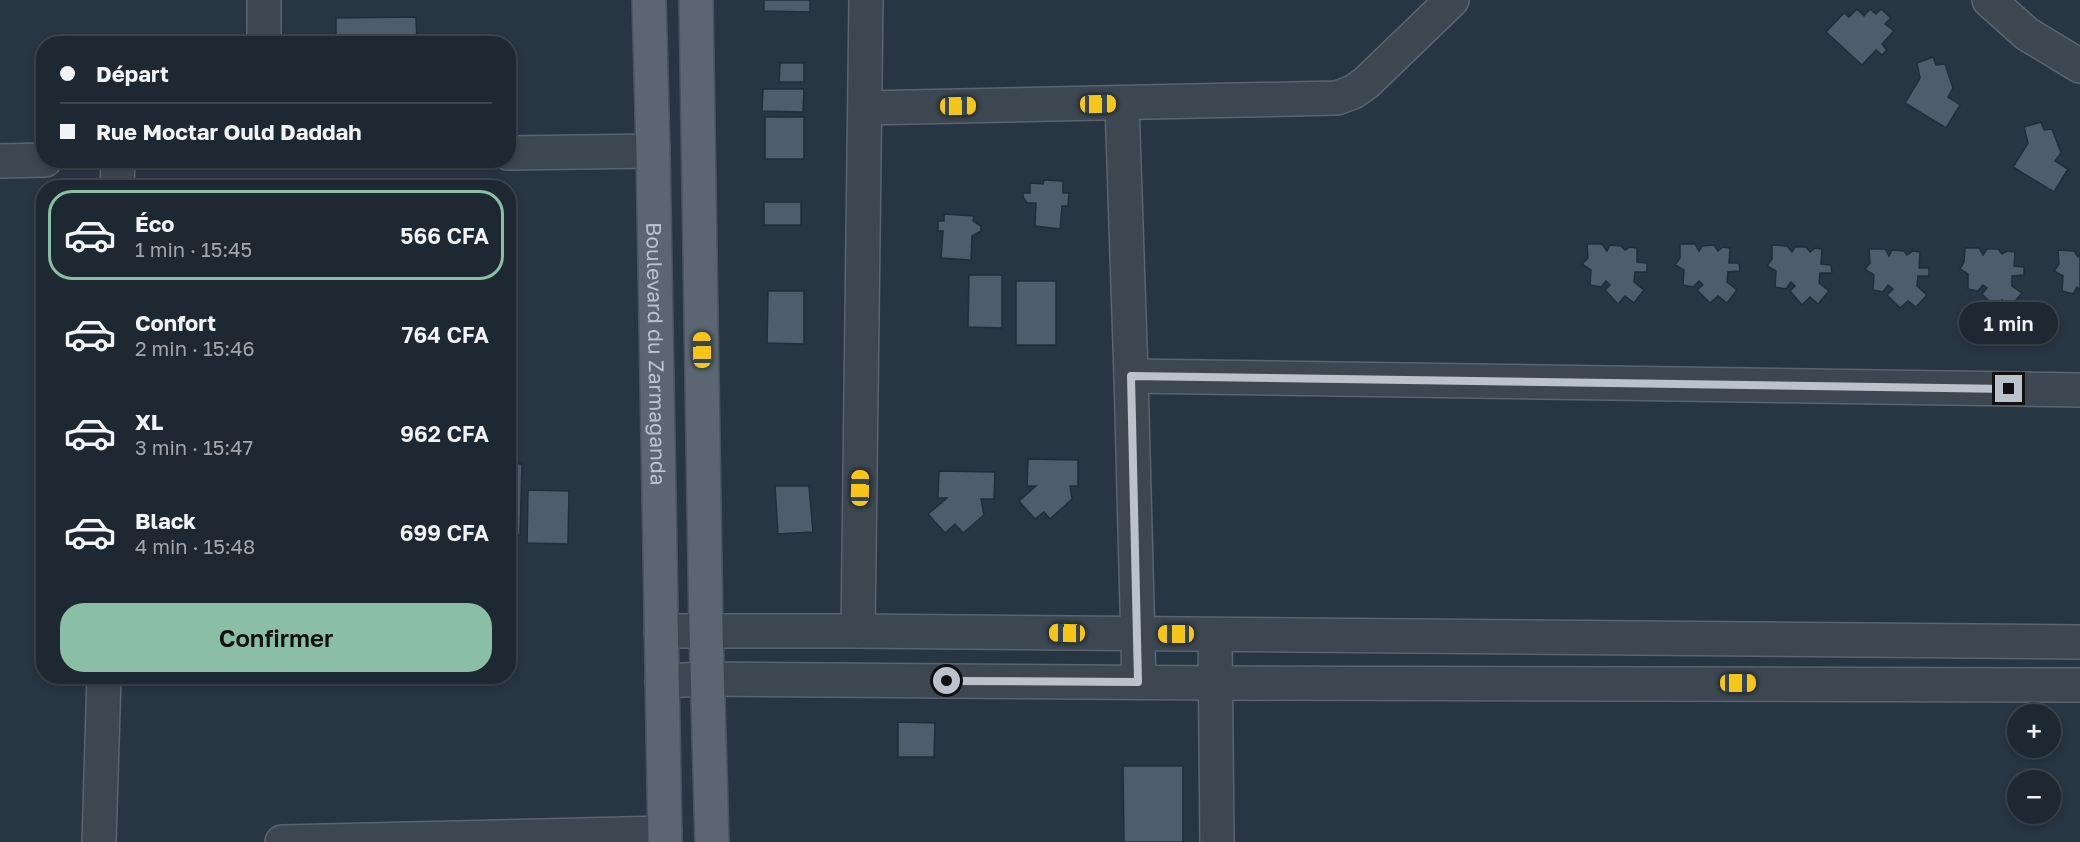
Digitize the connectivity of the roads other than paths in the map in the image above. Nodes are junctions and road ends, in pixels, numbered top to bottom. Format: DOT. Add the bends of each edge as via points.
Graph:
graph roads {
  1 [pos="264,0"];
  2 [pos="649,0"];
  3 [pos="696,0"];
  4 [pos="866,0"];
  5 [pos="1452,0"];
  6 [pos="1989,0"];
  7 [pos="264,36"];
  8 [pos="2080,66"];
  9 [pos="1122,103"];
  10 [pos="865,108"];
  11 [pos="653,151"];
  12 [pos="516,153"];
  13 [pos="36,160"];
  14 [pos="0,161"];
  15 [pos="1131,376"];
  16 [pos="2080,390"];
  17 [pos="706,630"];
  18 [pos="661,631"];
  19 [pos="858,631"];
  20 [pos="1137,634"];
  21 [pos="1215,634"];
  22 [pos="2080,642"];
  23 [pos="707,679"];
  24 [pos="1138,682"];
  25 [pos="1216,683"];
  26 [pos="104,684"];
  27 [pos="2080,685"];
  28 [pos="663,694"];
  29 [pos="665,838"];
  30 [pos="99,842"];
  31 [pos="282,842"];
  32 [pos="712,842"];
  33 [pos="1217,842"];
  1 -- 7 [label="street"];
  2 -- 11 [label="main road, Boulevard du Zarmaganda"];
  3 -- 17 [label="main road"];
  4 -- 10 [label="street"];
  5 -- 9 [label="street" via="1366,83 1337,98"];
  6 -- 8 [label="street" via="2027,34"];
  9 -- 10 [label="street"];
  9 -- 15 [label="street"];
  10 -- 19 [label="street"];
  11 -- 12 [label="street"];
  11 -- 18 [label="main road, Boulevard du Zarmaganda"];
  13 -- 14 [label="street"];
  15 -- 16 [label="street"];
  15 -- 20 [label="street"];
  17 -- 18 [label="street"];
  17 -- 19 [label="street"];
  17 -- 23 [label="main road"];
  18 -- 28 [label="main road, Boulevard du Zarmaganda"];
  19 -- 20 [label="street"];
  20 -- 21 [label="street"];
  20 -- 24 [label="street"];
  21 -- 22 [label="street"];
  21 -- 25 [label="street"];
  23 -- 24 [label="street"];
  23 -- 28 [label="street"];
  23 -- 32 [label="main road"];
  24 -- 25 [label="street"];
  25 -- 27 [label="street"];
  25 -- 33 [label="street"];
  26 -- 30 [label="street"];
  28 -- 29 [label="main road, Boulevard du Zarmaganda"];
  29 -- 31 [label="street"];
}
